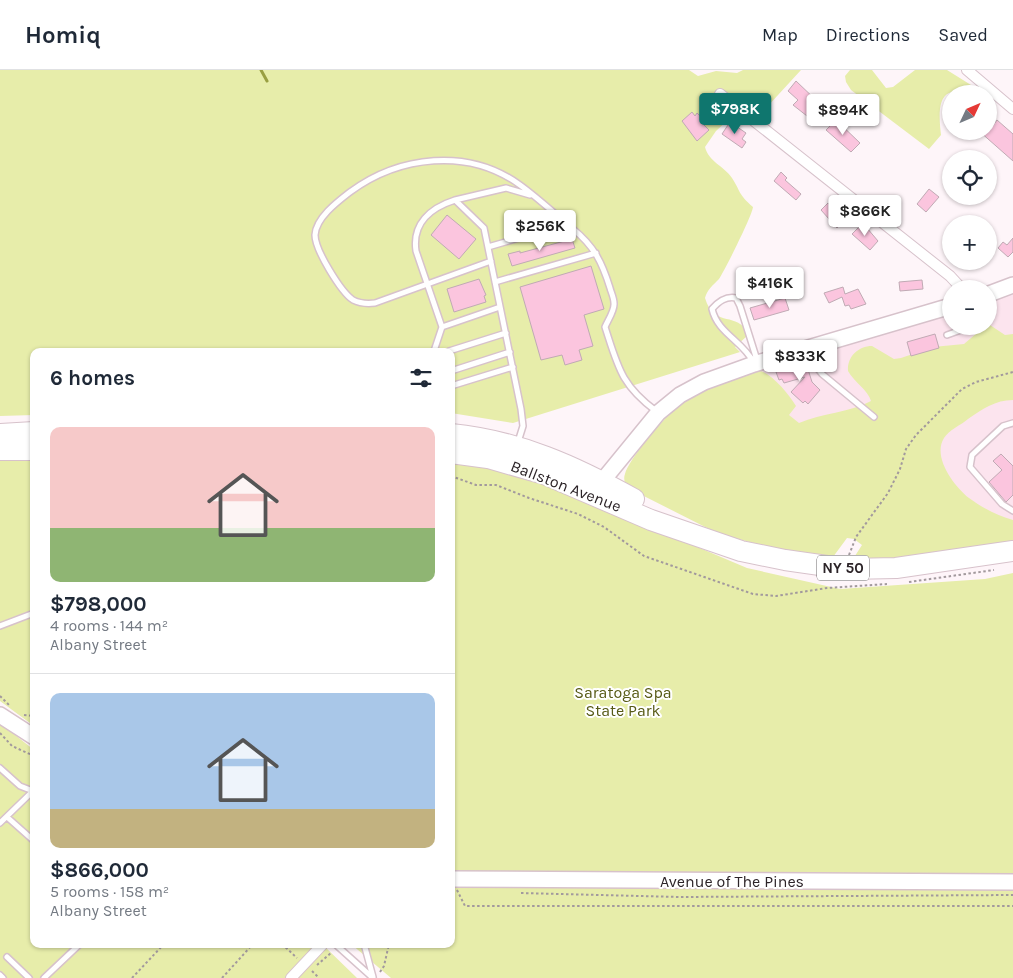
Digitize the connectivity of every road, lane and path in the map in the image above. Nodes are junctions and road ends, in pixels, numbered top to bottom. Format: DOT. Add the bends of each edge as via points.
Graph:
graph roads {
  1 [pos="966,70"];
  2 [pos="720,94"];
  3 [pos="1013,109"];
  4 [pos="533,196"];
  5 [pos="455,200"];
  6 [pos="568,224"];
  7 [pos="488,247"];
  8 [pos="596,253"];
  9 [pos="491,261"];
  10 [pos="953,280"];
  11 [pos="495,282"];
  12 [pos="427,283"];
  13 [pos="1013,285"];
  14 [pos="997,291"];
  15 [pos="500,307"];
  16 [pos="942,309"];
  17 [pos="442,327"];
  18 [pos="506,333"];
  19 [pos="812,346"];
  20 [pos="435,348"];
  21 [pos="455,349"];
  22 [pos="510,352"];
  23 [pos="756,363"];
  24 [pos="513,367"];
  25 [pos="455,370"];
  26 [pos="1013,372"];
  27 [pos="455,385"];
  28 [pos="658,413"];
  29 [pos="874,417"];
  30 [pos="1013,423"];
  31 [pos="30,432"];
  32 [pos="0,434"];
  33 [pos="455,435"];
  34 [pos="517,446"];
  35 [pos="0,450"];
  36 [pos="30,450"];
  37 [pos="455,454"];
  38 [pos="598,487"];
  39 [pos="1013,511"];
  40 [pos="1013,551"];
  41 [pos="848,560"];
  42 [pos="30,615"];
  43 [pos="0,626"];
  44 [pos="0,696"];
  45 [pos="6,712"];
  46 [pos="19,712"];
  47 [pos="30,716"];
  48 [pos="0,733"];
  49 [pos="30,733"];
  50 [pos="30,754"];
  51 [pos="0,768"];
  52 [pos="30,789"];
  53 [pos="30,793"];
  54 [pos="7,817"];
  55 [pos="0,824"];
  56 [pos="30,838"];
  57 [pos="1013,882"];
  58 [pos="455,884"];
  59 [pos="455,884"];
  60 [pos="455,886"];
  61 [pos="466,890"];
  62 [pos="521,892"];
  63 [pos="1013,895"];
  64 [pos="1013,906"];
  65 [pos="76,948"];
  66 [pos="160,948"];
  67 [pos="249,948"];
  68 [pos="319,948"];
  69 [pos="339,948"];
  70 [pos="365,948"];
  71 [pos="388,948"];
  72 [pos="331,953"];
  73 [pos="7,957"];
  74 [pos="311,970"];
  75 [pos="0,975"];
  76 [pos="3,978"];
  77 [pos="29,978"];
  78 [pos="44,978"];
  79 [pos="132,978"];
  80 [pos="222,978"];
  81 [pos="291,978"];
  82 [pos="373,978"];
  1 -- 3 [label="street"];
  2 -- 10 [label="street"];
  4 -- 5 [label="lane" via="506,188"];
  4 -- 6 [label="lane"];
  4 -- 12 [label="lane" via="494,170 436,159 368,179 322,218 315,235 320,254 352,299 364,304 375,303"];
  5 -- 7 [label="lane" via="484,228"];
  5 -- 12 [label="lane" via="441,204 428,214 414,238"];
  6 -- 7 [label="lane"];
  6 -- 8 [label="lane"];
  7 -- 9 [label="lane"];
  8 -- 11 [label="lane"];
  8 -- 28 [label="lane" via="603,263 615,304 605,327 617,366 635,396"];
  9 -- 11 [label="lane"];
  9 -- 12 [label="lane"];
  11 -- 15 [label="lane"];
  12 -- 17 [label="lane"];
  13 -- 14 [label="street"];
  15 -- 17 [label="lane"];
  15 -- 18 [label="lane"];
  16 -- 19 [label="street"];
  17 -- 20 [label="lane"];
  18 -- 21 [label="lane"];
  18 -- 22 [label="lane"];
  19 -- 23 [label="street"];
  19 -- 29 [label="lane" via="822,374"];
  22 -- 24 [label="lane"];
  22 -- 25 [label="lane"];
  23 -- 23 [label="lane" via="716,322 712,309 718,301 736,298"];
  23 -- 28 [label="street" via="704,382 680,395"];
  24 -- 27 [label="lane"];
  24 -- 34 [label="lane" via="523,426"];
  26 -- 41 [label="path" via="962,389 916,435 906,449 888,493 856,537"];
  28 -- 38 [label="street"];
  30 -- 39 [label="lane" via="1003,426 972,455 970,467 1002,504"];
  31 -- 32 [label="highway"];
  33 -- 34 [label="highway, Ballston Avenue / NY 50"];
  34 -- 38 [label="highway, Ballston Avenue / NY 50" via="577,468"];
  35 -- 36 [label="highway"];
  37 -- 38 [label="highway, Ballston Avenue / NY 50" via="488,458"];
  38 -- 40 [label="highway, Ballston Avenue / NY 50" via="654,510 677,527 741,551 785,560 848,569 896,568"];
  42 -- 43 [label="lane"];
  44 -- 45 [label="path"];
  45 -- 49 [label="street"];
  46 -- 47 [label="path"];
  48 -- 50 [label="path" via="12,746"];
  51 -- 52 [label="lane" via="20,786"];
  53 -- 54 [label="lane"];
  54 -- 55 [label="lane"];
  54 -- 56 [label="lane"];
  57 -- 58 [label="street, Avenue of The Pines"];
  59 -- 61 [label="path"];
  60 -- 64 [label="path" via="465,906"];
  62 -- 63 [label="path" via="680,898"];
  65 -- 78 [label="lane"];
  66 -- 79 [label="path"];
  67 -- 80 [label="path"];
  68 -- 81 [label="street"];
  69 -- 82 [label="lane"];
  70 -- 82 [label="lane"];
  71 -- 82 [label="path" via="384,966"];
  72 -- 74 [label="path"];
  73 -- 77 [label="lane"];
  75 -- 76 [label="lane"];
}
